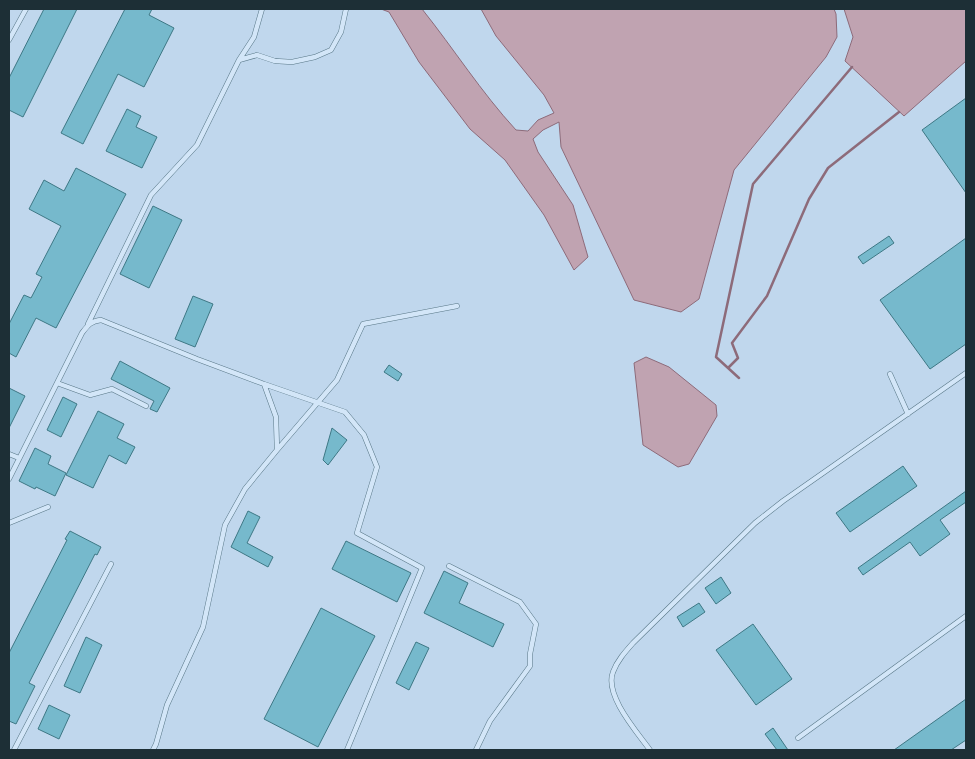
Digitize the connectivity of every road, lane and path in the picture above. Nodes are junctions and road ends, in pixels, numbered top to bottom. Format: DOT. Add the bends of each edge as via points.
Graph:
graph roads {
  1 [pos="26,9"];
  2 [pos="262,9"];
  3 [pos="346,9"];
  4 [pos="9,40"];
  5 [pos="239,60"];
  6 [pos="457,306"];
  7 [pos="88,325"];
  8 [pos="966,373"];
  9 [pos="890,374"];
  10 [pos="57,383"];
  11 [pos="264,384"];
  12 [pos="319,403"];
  13 [pos="146,406"];
  14 [pos="908,414"];
  15 [pos="277,450"];
  16 [pos="9,454"];
  17 [pos="19,458"];
  18 [pos="9,479"];
  19 [pos="48,507"];
  20 [pos="9,523"];
  21 [pos="111,564"];
  22 [pos="449,566"];
  23 [pos="966,616"];
  24 [pos="798,738"];
  25 [pos="14,750"];
  26 [pos="152,750"];
  27 [pos="347,750"];
  28 [pos="476,750"];
  29 [pos="650,750"];
  1 -- 4 [label="lane"];
  2 -- 5 [label="lane" via="254,37"];
  3 -- 5 [label="lane" via="341,32 332,50 292,62 257,55"];
  5 -- 7 [label="lane" via="197,145 151,195"];
  6 -- 12 [label="lane" via="363,324 338,380"];
  7 -- 10 [label="lane"];
  7 -- 11 [label="lane" via="101,320"];
  8 -- 14 [label="lane"];
  9 -- 14 [label="lane"];
  10 -- 13 [label="lane" via="90,395 112,388"];
  10 -- 17 [label="lane"];
  11 -- 12 [label="lane"];
  11 -- 15 [label="lane" via="276,417"];
  12 -- 15 [label="lane"];
  12 -- 27 [label="lane" via="345,412 364,434 377,467 357,533 422,568"];
  14 -- 29 [label="lane" via="755,523 620,659 610,684 618,705"];
  15 -- 26 [label="lane" via="245,489 225,525 203,627 167,705"];
  16 -- 17 [label="lane"];
  17 -- 18 [label="lane"];
  19 -- 20 [label="lane"];
  21 -- 25 [label="lane"];
  22 -- 28 [label="lane" via="520,602 536,624 530,666 490,721"];
  23 -- 24 [label="lane"];
}
